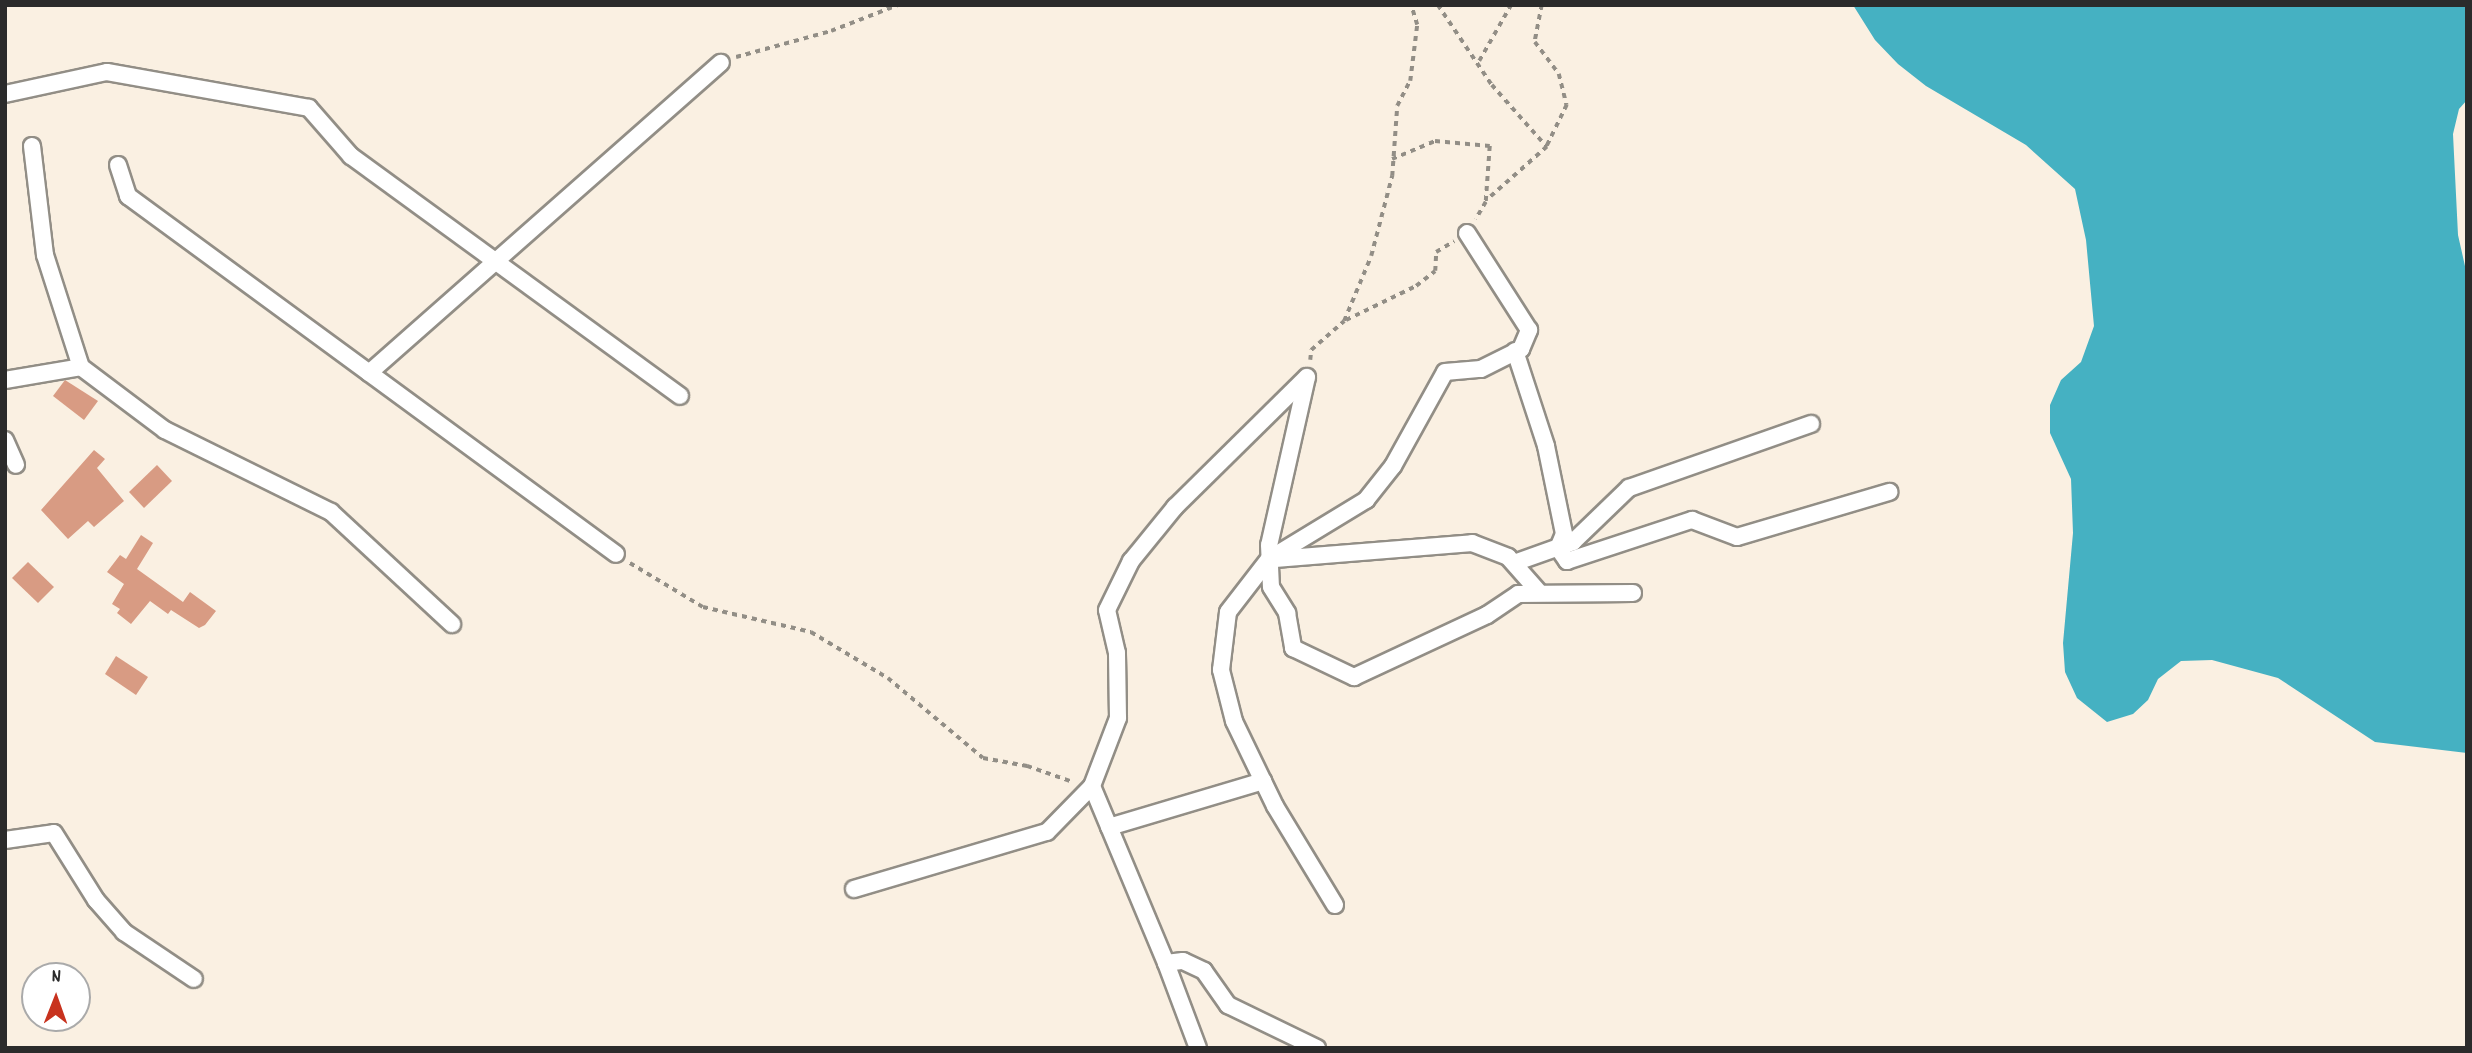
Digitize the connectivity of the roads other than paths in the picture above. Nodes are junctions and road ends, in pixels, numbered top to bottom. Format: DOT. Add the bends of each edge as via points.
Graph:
graph roads {
  1 [pos="721,63"];
  2 [pos="5,94"];
  3 [pos="32,146"];
  4 [pos="118,164"];
  5 [pos="1467,233"];
  6 [pos="498,263"];
  7 [pos="1515,351"];
  8 [pos="81,367"];
  9 [pos="369,373"];
  10 [pos="5,380"];
  11 [pos="680,396"];
  12 [pos="1811,424"];
  13 [pos="5,440"];
  14 [pos="16,465"];
  15 [pos="1889,492"];
  16 [pos="1558,548"];
  17 [pos="616,554"];
  18 [pos="1269,559"];
  19 [pos="1514,564"];
  20 [pos="1539,592"];
  21 [pos="1633,593"];
  22 [pos="452,624"];
  23 [pos="1262,781"];
  24 [pos="1092,786"];
  25 [pos="1108,827"];
  26 [pos="5,839"];
  27 [pos="854,888"];
  28 [pos="1335,905"];
  29 [pos="1166,963"];
  30 [pos="194,979"];
  31 [pos="1316,1047"];
  32 [pos="1198,1048"];
  1 -- 6 [label="street"];
  2 -- 6 [label="street" via="107,72 309,108 351,156"];
  3 -- 8 [label="street" via="46,255"];
  4 -- 9 [label="street" via="128,196"];
  5 -- 7 [label="street" via="1529,330"];
  6 -- 9 [label="street"];
  6 -- 11 [label="street"];
  7 -- 16 [label="street" via="1555,486 1564,534"];
  7 -- 18 [label="street" via="1481,369 1445,372 1393,466 1366,500"];
  8 -- 10 [label="street"];
  8 -- 22 [label="street" via="165,429 331,512"];
  9 -- 17 [label="street"];
  12 -- 16 [label="street" via="1629,488 1573,542"];
  13 -- 14 [label="street"];
  15 -- 16 [label="street" via="1737,537 1692,520 1567,561"];
  16 -- 19 [label="street"];
  18 -- 19 [label="street" via="1472,543"];
  18 -- 20 [label="street" via="1271,587 1287,613 1293,648 1354,677 1487,614 1518,594"];
  18 -- 23 [label="street" via="1228,612 1221,670 1234,721"];
  18 -- 24 [label="street" via="1307,377 1175,507 1131,561 1107,610 1117,653 1118,718"];
  19 -- 20 [label="street"];
  20 -- 21 [label="street"];
  23 -- 25 [label="street"];
  23 -- 28 [label="street"];
  24 -- 25 [label="street"];
  24 -- 27 [label="street" via="1047,832"];
  25 -- 29 [label="street"];
  26 -- 30 [label="street" via="54,833 96,900 124,932"];
  29 -- 31 [label="street" via="1183,961 1204,971 1228,1005"];
  29 -- 32 [label="street"];
}
